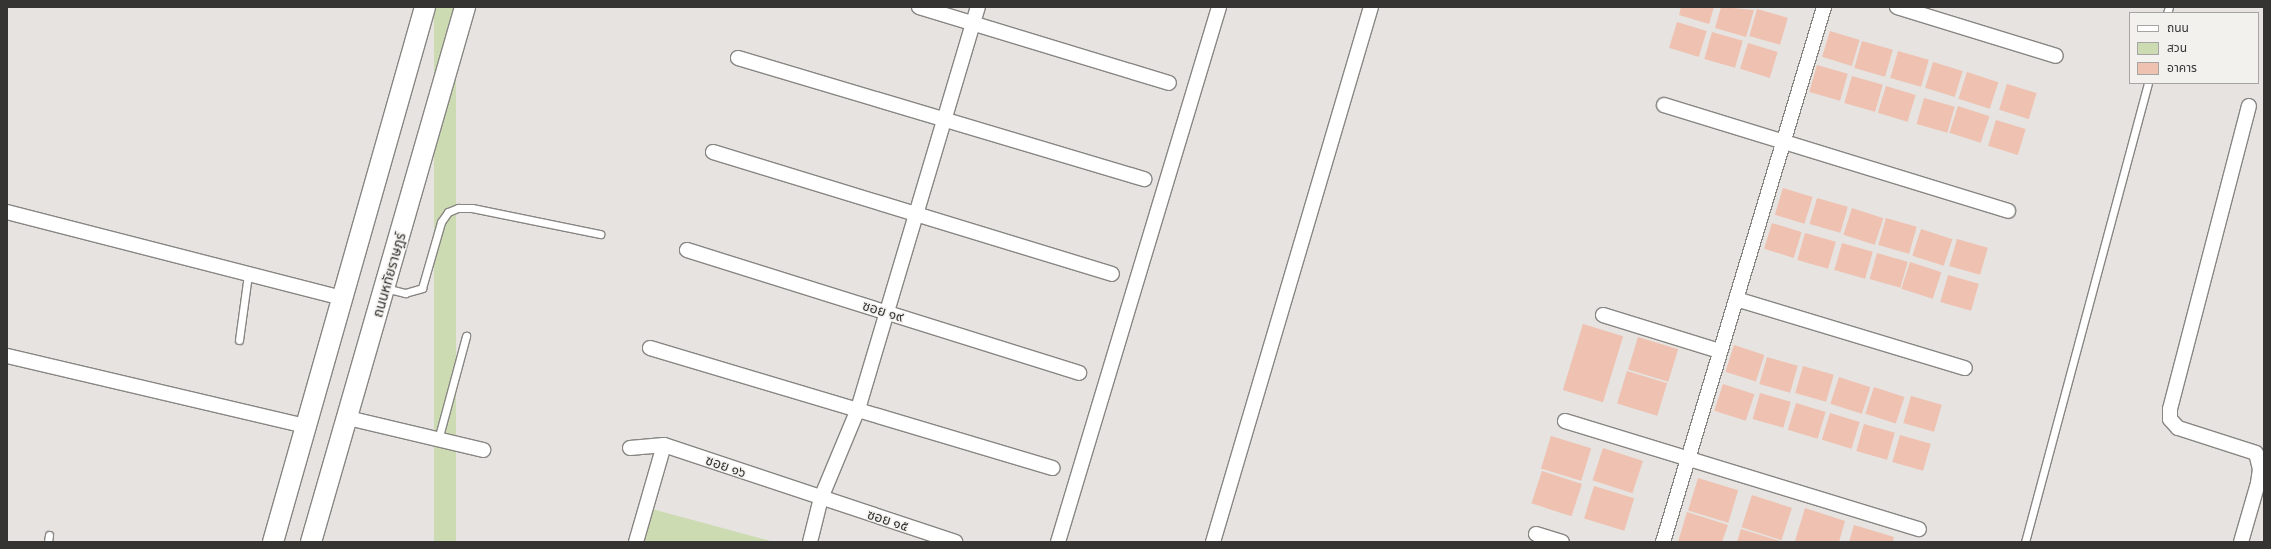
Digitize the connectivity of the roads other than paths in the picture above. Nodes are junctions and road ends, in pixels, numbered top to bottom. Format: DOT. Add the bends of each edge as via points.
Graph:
graph roads {
  1 [pos="425,7"];
  2 [pos="465,7"];
  3 [pos="919,7"];
  4 [pos="978,7"];
  5 [pos="1219,7"];
  6 [pos="1371,7"];
  7 [pos="1824,7"];
  8 [pos="1897,7"];
  9 [pos="973,23"];
  10 [pos="2056,56"];
  11 [pos="738,58"];
  12 [pos="1169,83"];
  13 [pos="2148,84"];
  14 [pos="1664,105"];
  15 [pos="2249,106"];
  16 [pos="944,119"];
  17 [pos="1784,142"];
  18 [pos="713,152"];
  19 [pos="1144,179"];
  20 [pos="2008,211"];
  21 [pos="7,212"];
  22 [pos="916,214"];
  23 [pos="600,234"];
  24 [pos="687,250"];
  25 [pos="248,274"];
  26 [pos="1112,274"];
  27 [pos="385,288"];
  28 [pos="342,298"];
  29 [pos="1736,299"];
  30 [pos="887,312"];
  31 [pos="1603,315"];
  32 [pos="466,336"];
  33 [pos="239,340"];
  34 [pos="650,348"];
  35 [pos="1719,352"];
  36 [pos="7,356"];
  37 [pos="1965,368"];
  38 [pos="1079,373"];
  39 [pos="858,409"];
  40 [pos="348,418"];
  41 [pos="1564,421"];
  42 [pos="305,426"];
  43 [pos="438,440"];
  44 [pos="664,445"];
  45 [pos="630,448"];
  46 [pos="483,450"];
  47 [pos="1687,458"];
  48 [pos="1053,468"];
  49 [pos="821,498"];
  50 [pos="1919,529"];
  51 [pos="1536,534"];
  52 [pos="273,542"];
  53 [pos="311,542"];
  54 [pos="636,542"];
  55 [pos="810,542"];
  56 [pos="955,542"];
  57 [pos="1058,542"];
  58 [pos="1213,542"];
  59 [pos="1562,542"];
  60 [pos="1663,542"];
  61 [pos="2026,542"];
  62 [pos="2241,542"];
  1 -- 28 [label="main road"];
  2 -- 27 [label="main road, ถนนหทัยราษฎร์"];
  3 -- 9 [label="street"];
  4 -- 9 [label="street"];
  5 -- 57 [label="street"];
  6 -- 58 [label="street"];
  7 -- 17 [label="street"];
  8 -- 10 [label="street"];
  9 -- 12 [label="street"];
  9 -- 16 [label="street"];
  11 -- 16 [label="street"];
  13 -- 61 [label="lane"];
  14 -- 17 [label="street"];
  15 -- 62 [label="street" via="2170,414 2178,428 2256,453 2259,476"];
  16 -- 19 [label="street"];
  16 -- 22 [label="street"];
  17 -- 20 [label="street"];
  17 -- 29 [label="street"];
  18 -- 22 [label="street"];
  21 -- 25 [label="street"];
  22 -- 26 [label="street"];
  22 -- 30 [label="street"];
  23 -- 27 [label="lane" via="472,208 458,208 448,212 441,222 422,288 405,293"];
  24 -- 30 [label="street, ซอย ๑๙"];
  25 -- 28 [label="street"];
  25 -- 33 [label="lane"];
  27 -- 40 [label="main road, ถนนหทัยราษฎร์"];
  28 -- 42 [label="main road"];
  29 -- 35 [label="street"];
  29 -- 37 [label="street"];
  30 -- 38 [label="street, ซอย ๑๙"];
  30 -- 39 [label="street"];
  31 -- 35 [label="street"];
  32 -- 43 [label="lane"];
  34 -- 39 [label="street"];
  35 -- 47 [label="street"];
  36 -- 42 [label="street"];
  39 -- 48 [label="street"];
  39 -- 49 [label="street"];
  40 -- 43 [label="street"];
  40 -- 53 [label="main road, ถนนหทัยราษฎร์"];
  41 -- 47 [label="street"];
  42 -- 52 [label="main road"];
  43 -- 46 [label="street"];
  44 -- 45 [label="street, ซอย ๑๖"];
  44 -- 49 [label="street, ซอย ๑๖"];
  44 -- 54 [label="street"];
  47 -- 50 [label="street"];
  47 -- 60 [label="street"];
  49 -- 55 [label="street"];
  49 -- 56 [label="street, ซอย ๑๕"];
  51 -- 59 [label="street"];
}
